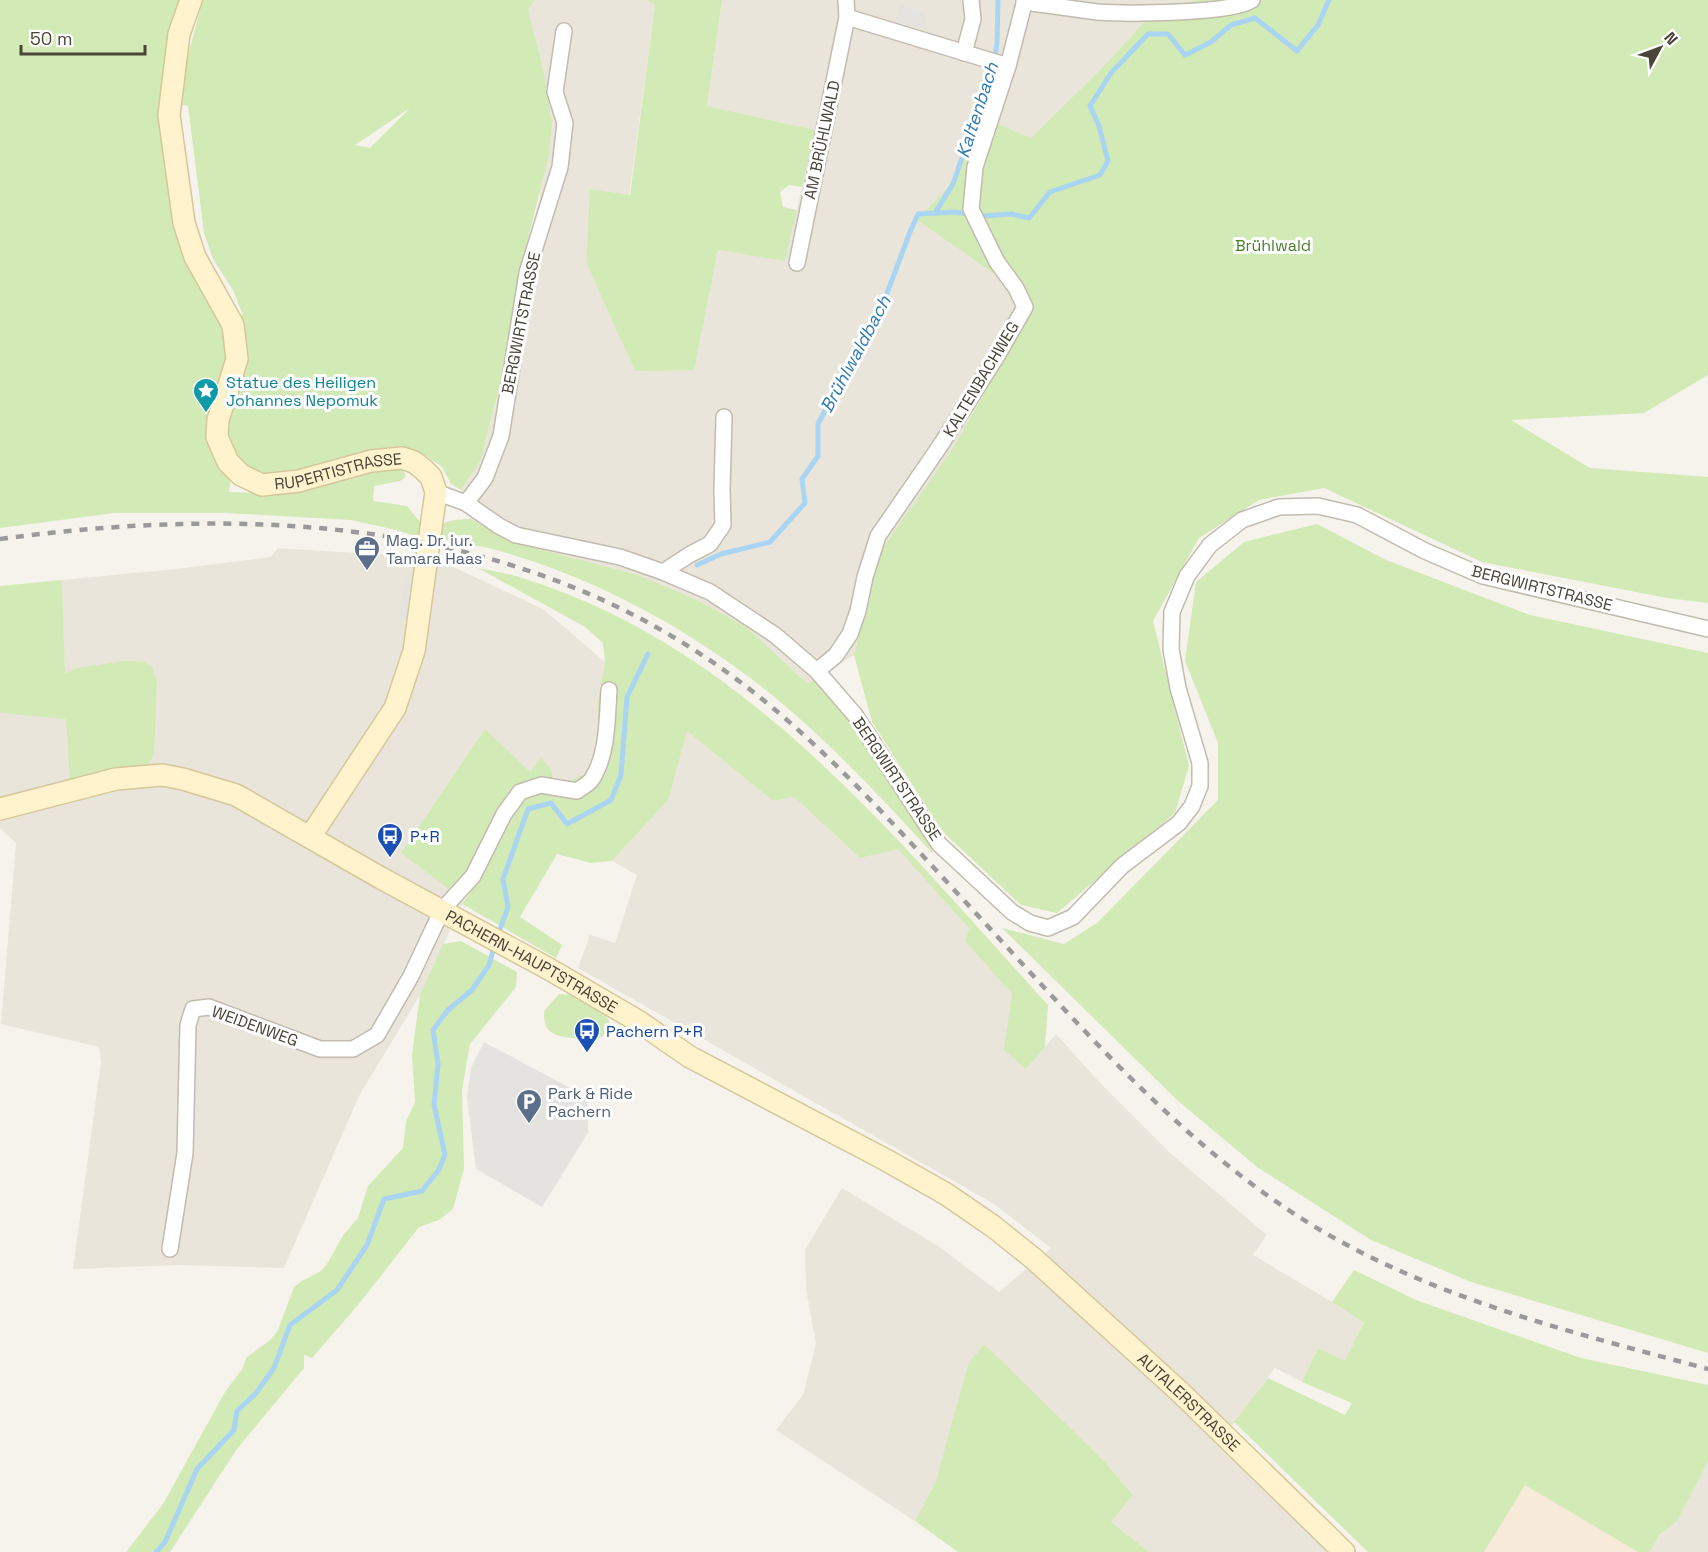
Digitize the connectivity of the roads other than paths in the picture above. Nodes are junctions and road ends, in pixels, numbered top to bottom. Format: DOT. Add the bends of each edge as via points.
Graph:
graph roads {
  1 [pos="191,0"];
  2 [pos="846,0"];
  3 [pos="970,0"];
  4 [pos="1252,0"];
  5 [pos="1025,1"];
  6 [pos="847,17"];
  7 [pos="564,31"];
  8 [pos="964,53"];
  9 [pos="1008,66"];
  10 [pos="797,262"];
  11 [pos="724,417"];
  12 [pos="436,492"];
  13 [pos="466,503"];
  14 [pos="663,572"];
  15 [pos="1708,628"];
  16 [pos="817,671"];
  17 [pos="609,690"];
  18 [pos="0,809"];
  19 [pos="310,837"];
  20 [pos="442,910"];
  21 [pos="170,1249"];
  22 [pos="1031,1257"];
  23 [pos="1344,1552"];
  1 -- 12 [label="main road, RUPERTISTRASSE" via="179,34 169,115 184,223 195,257 233,325 237,359 218,420 217,437 228,462 241,475 262,485 299,481 371,461 402,458 414,462 431,477"];
  2 -- 6 [label="street, AM BRÜHLWALD"];
  3 -- 8 [label="street" via="973,19"];
  4 -- 5 [label="street, KALTENBACHWEG" via="1219,9 1132,12 1099,12"];
  5 -- 9 [label="street, KALTENBACHWEG"];
  6 -- 8 [label="street"];
  6 -- 10 [label="street, AM BRÜHLWALD"];
  7 -- 13 [label="street, BERGWIRTSTRASSE" via="555,92 565,123 560,167 527,273 501,436 484,478"];
  8 -- 9 [label="street"];
  9 -- 16 [label="street, KALTENBACHWEG" via="975,167 971,209 1024,307 940,446 878,536 850,634 836,655"];
  11 -- 14 [label="street" via="723,525 710,544"];
  12 -- 13 [label="street, BERGWIRTSTRASSE"];
  12 -- 19 [label="main road" via="414,651 403,690 386,723"];
  13 -- 14 [label="street, BERGWIRTSTRASSE" via="516,535 620,557"];
  14 -- 16 [label="street, BERGWIRTSTRASSE" via="710,592 775,635"];
  15 -- 16 [label="street, BERGWIRTSTRASSE" via="1483,576 1356,515 1328,508 1280,507 1242,520 1210,545 1186,576 1172,612 1171,649 1178,688 1200,763 1200,786 1192,806 1179,823 1122,866 1072,917 1048,928 1012,912 939,844 855,715"];
  17 -- 20 [label="street" via="606,734 591,782 577,791 541,785 520,792 504,814 473,876"];
  18 -- 19 [label="main road, PACHERN-HAUPTSTRASSE" via="116,779 162,775 236,795"];
  19 -- 20 [label="main road, PACHERN-HAUPTSTRASSE"];
  20 -- 21 [label="street, WEIDENWEG" via="377,1035 353,1048 320,1049 209,1007 193,1009 188,1025 185,1153"];
  20 -- 22 [label="main road, PACHERN-HAUPTSTRASSE" via="638,1021 690,1057 946,1194"];
  22 -- 23 [label="main road, AUTALERSTRASSE" via="1180,1392"];
}
